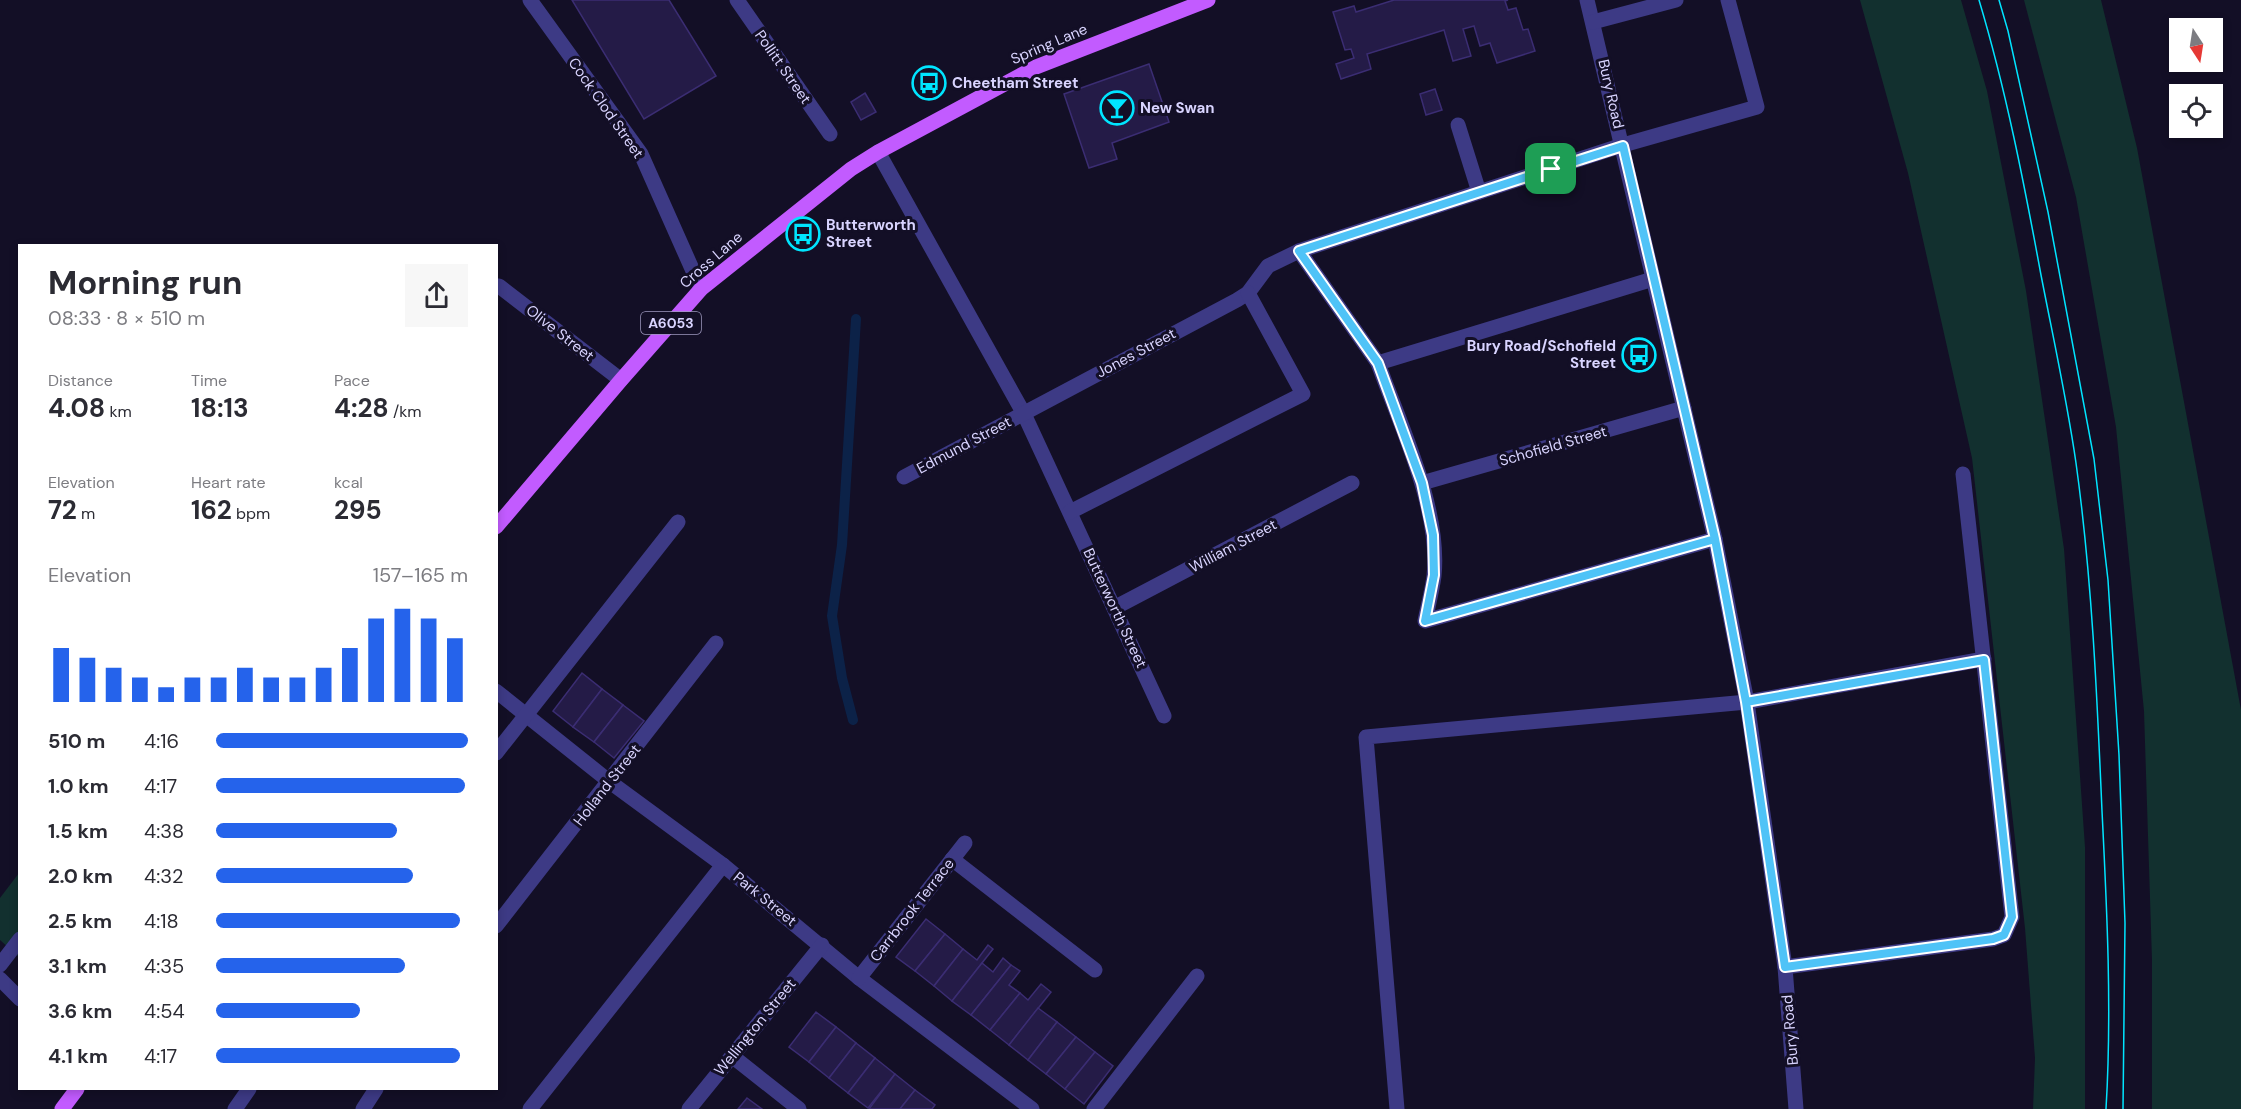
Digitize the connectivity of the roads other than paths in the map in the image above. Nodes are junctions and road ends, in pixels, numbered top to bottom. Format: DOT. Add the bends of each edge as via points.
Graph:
graph roads {
  1 [pos="530,0"];
  2 [pos="737,0"];
  3 [pos="1208,0"];
  4 [pos="1587,0"];
  5 [pos="1676,0"];
  6 [pos="1728,0"];
  7 [pos="1593,22"];
  8 [pos="1458,125"];
  9 [pos="830,134"];
  10 [pos="1623,146"];
  11 [pos="878,152"];
  12 [pos="1479,192"];
  13 [pos="1299,251"];
  14 [pos="1653,279"];
  15 [pos="499,286"];
  16 [pos="701,289"];
  17 [pos="1248,293"];
  18 [pos="1378,363"];
  19 [pos="621,380"];
  20 [pos="1684,408"];
  21 [pos="1024,414"];
  22 [pos="1962,474"];
  23 [pos="904,477"];
  24 [pos="1352,483"];
  25 [pos="1422,483"];
  26 [pos="1070,512"];
  27 [pos="678,522"];
  28 [pos="498,525"];
  29 [pos="1715,539"];
  30 [pos="1114,608"];
  31 [pos="716,643"];
  32 [pos="1984,660"];
  33 [pos="498,693"];
  34 [pos="1746,702"];
  35 [pos="525,714"];
  36 [pos="1164,716"];
  37 [pos="498,750"];
  38 [pos="610,782"];
  39 [pos="965,843"];
  40 [pos="952,859"];
  41 [pos="723,865"];
  42 [pos="498,923"];
  43 [pos="18,942"];
  44 [pos="822,945"];
  45 [pos="0,965"];
  46 [pos="1785,967"];
  47 [pos="1095,970"];
  48 [pos="1197,976"];
  49 [pos="859,978"];
  50 [pos="0,980"];
  51 [pos="18,997"];
  52 [pos="732,1056"];
  53 [pos="76,1090"];
  54 [pos="248,1090"];
  55 [pos="375,1090"];
  56 [pos="1023,1106"];
  57 [pos="62,1109"];
  58 [pos="234,1109"];
  59 [pos="363,1109"];
  60 [pos="530,1109"];
  61 [pos="689,1109"];
  62 [pos="799,1109"];
  63 [pos="1094,1109"];
  64 [pos="1397,1109"];
  65 [pos="1796,1109"];
  1 -- 16 [label="street, Cock Clod Street" via="640,154"];
  2 -- 9 [label="street, Pollitt Street"];
  3 -- 11 [label="main road, Spring Lane / A6053" via="1036,67"];
  4 -- 7 [label="street, Bury Road"];
  5 -- 7 [label="street"];
  6 -- 10 [label="street" via="1756,107"];
  7 -- 10 [label="street, Bury Road"];
  8 -- 12 [label="street"];
  10 -- 12 [label="street"];
  10 -- 14 [label="street, Bury Road"];
  11 -- 16 [label="main road, Cross Lane / A6053" via="851,169"];
  11 -- 21 [label="street, Butterworth Street"];
  12 -- 13 [label="street"];
  13 -- 17 [label="street" via="1268,266"];
  13 -- 18 [label="street"];
  14 -- 18 [label="street"];
  14 -- 20 [label="street, Bury Road"];
  15 -- 19 [label="street, Olive Street"];
  16 -- 19 [label="main road, Cross Lane / A6053"];
  17 -- 21 [label="street, Jones Street"];
  17 -- 26 [label="street" via="1303,394"];
  18 -- 25 [label="street"];
  19 -- 28 [label="main road, Cross Lane / A6053"];
  20 -- 25 [label="street, Schofield Street"];
  20 -- 29 [label="street, Bury Road"];
  21 -- 23 [label="street, Edmund Street"];
  21 -- 26 [label="street, Butterworth Street"];
  22 -- 32 [label="street"];
  24 -- 30 [label="street, William Street"];
  25 -- 29 [label="street" via="1433,535 1434,565 1425,621"];
  26 -- 30 [label="street, Butterworth Street"];
  27 -- 35 [label="street"];
  29 -- 34 [label="street, Bury Road"];
  30 -- 36 [label="street, Butterworth Street"];
  31 -- 38 [label="street, Holland Street"];
  32 -- 34 [label="street"];
  32 -- 46 [label="street" via="2012,917 2004,935"];
  33 -- 35 [label="street, Park Street"];
  34 -- 46 [label="street, Bury Road"];
  34 -- 64 [label="street" via="1366,737"];
  35 -- 37 [label="street"];
  35 -- 38 [label="street, Park Street"];
  38 -- 41 [label="street, Park Street"];
  38 -- 42 [label="street, Holland Street"];
  39 -- 40 [label="street, Carrbrook Terrace"];
  40 -- 47 [label="street"];
  40 -- 49 [label="street, Carrbrook Terrace"];
  41 -- 44 [label="street, Park Street"];
  41 -- 60 [label="street"];
  43 -- 45 [label="street"];
  44 -- 49 [label="street, Park Street"];
  44 -- 52 [label="street, Wellington Street"];
  46 -- 65 [label="street, Bury Road"];
  48 -- 63 [label="street"];
  49 -- 56 [label="street, Park Street"];
  50 -- 51 [label="street"];
  52 -- 61 [label="street, Wellington Street"];
  52 -- 62 [label="street"];
  53 -- 57 [label="main road"];
  54 -- 58 [label="street"];
  55 -- 59 [label="street"];
}
